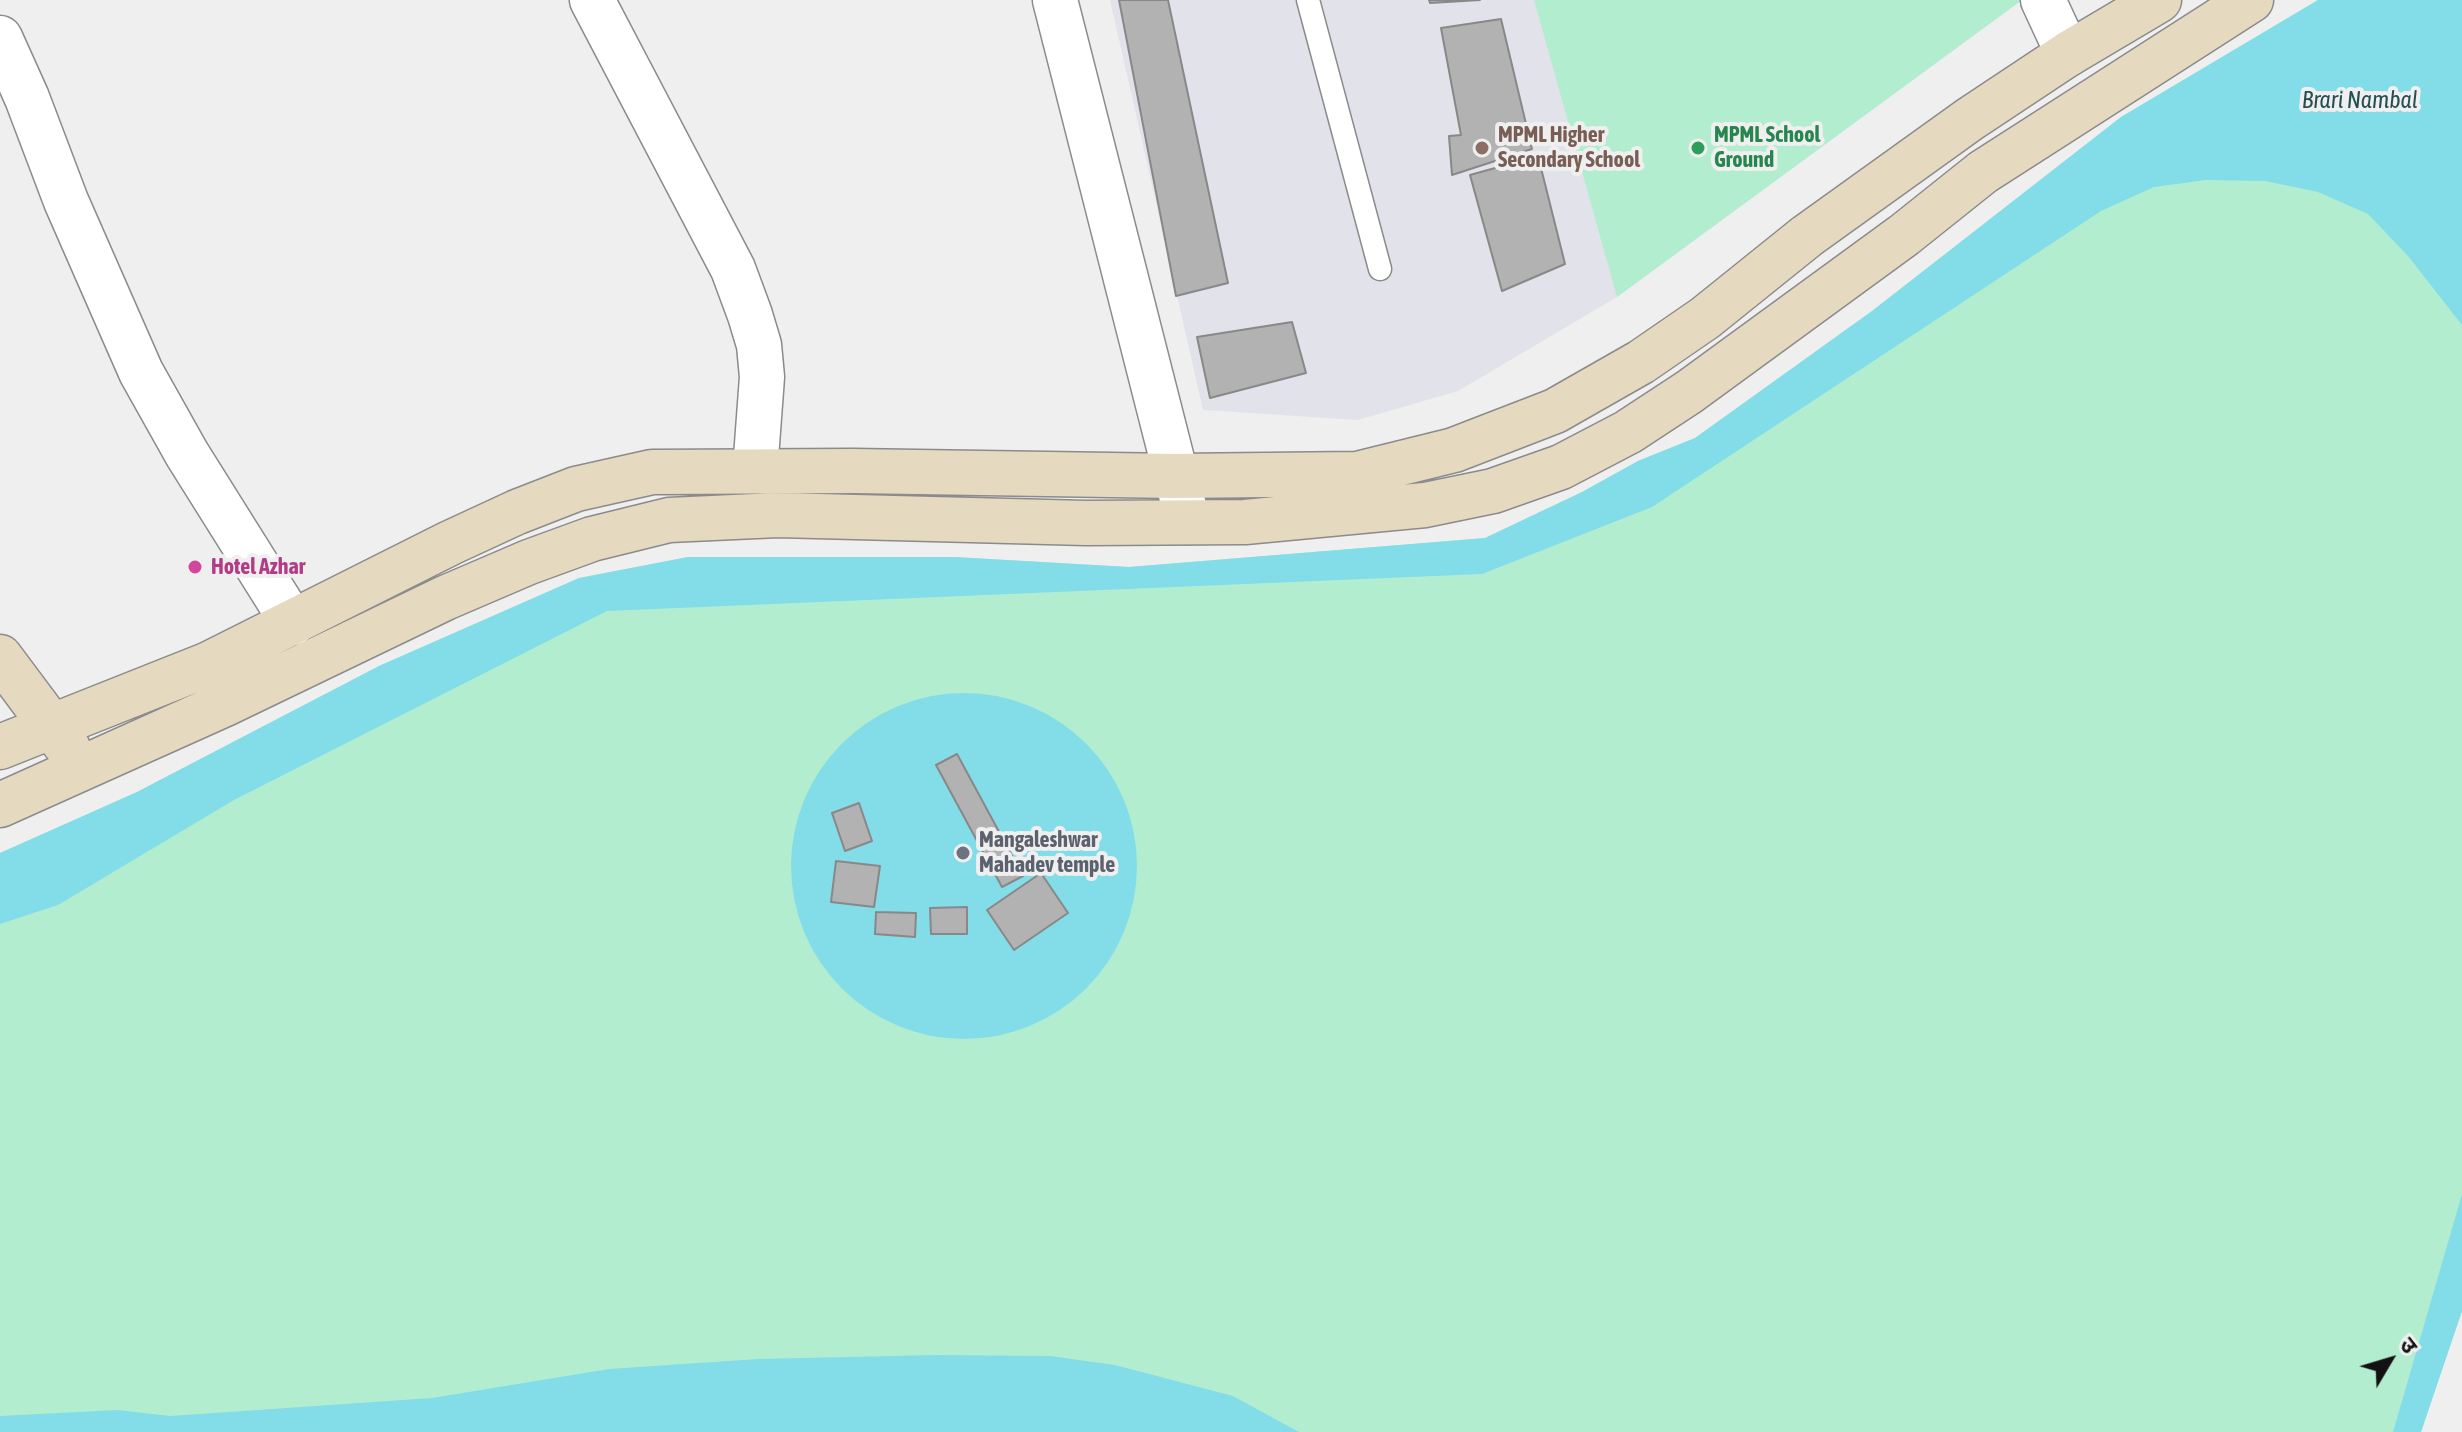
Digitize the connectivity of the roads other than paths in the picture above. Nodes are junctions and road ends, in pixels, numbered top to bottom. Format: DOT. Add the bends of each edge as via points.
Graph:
graph roads {
  1 [pos="592,0"];
  2 [pos="1055,0"];
  3 [pos="1308,0"];
  4 [pos="2043,0"];
  5 [pos="2159,0"];
  6 [pos="2251,0"];
  7 [pos="0,38"];
  8 [pos="2068,54"];
  9 [pos="1380,269"];
  10 [pos="755,471"];
  11 [pos="1175,476"];
  12 [pos="1188,522"];
  13 [pos="293,623"];
  14 [pos="0,657"];
  15 [pos="52,726"];
  16 [pos="0,747"];
  17 [pos="81,768"];
  18 [pos="8,786"];
  1 -- 10 [label="street" via="733,269 750,315 762,377"];
  2 -- 11 [label="street"];
  3 -- 9 [label="lane"];
  4 -- 8 [label="street"];
  5 -- 8 [label="street"];
  6 -- 12 [label="street" via="1983,172 1689,392 1561,467 1493,491 1425,505 1245,522"];
  7 -- 13 [label="street" via="141,372"];
  8 -- 11 [label="street" via="1807,236 1705,318 1555,411 1454,450 1357,474"];
  10 -- 11 [label="street"];
  10 -- 13 [label="street" via="652,472 576,489 450,543"];
  11 -- 12 [label="street"];
  12 -- 17 [label="street" via="778,515 669,520 592,539 515,568"];
  13 -- 15 [label="street" via="209,664"];
  14 -- 15 [label="street"];
  15 -- 16 [label="street"];
  15 -- 17 [label="street"];
  17 -- 18 [label="street"];
}
